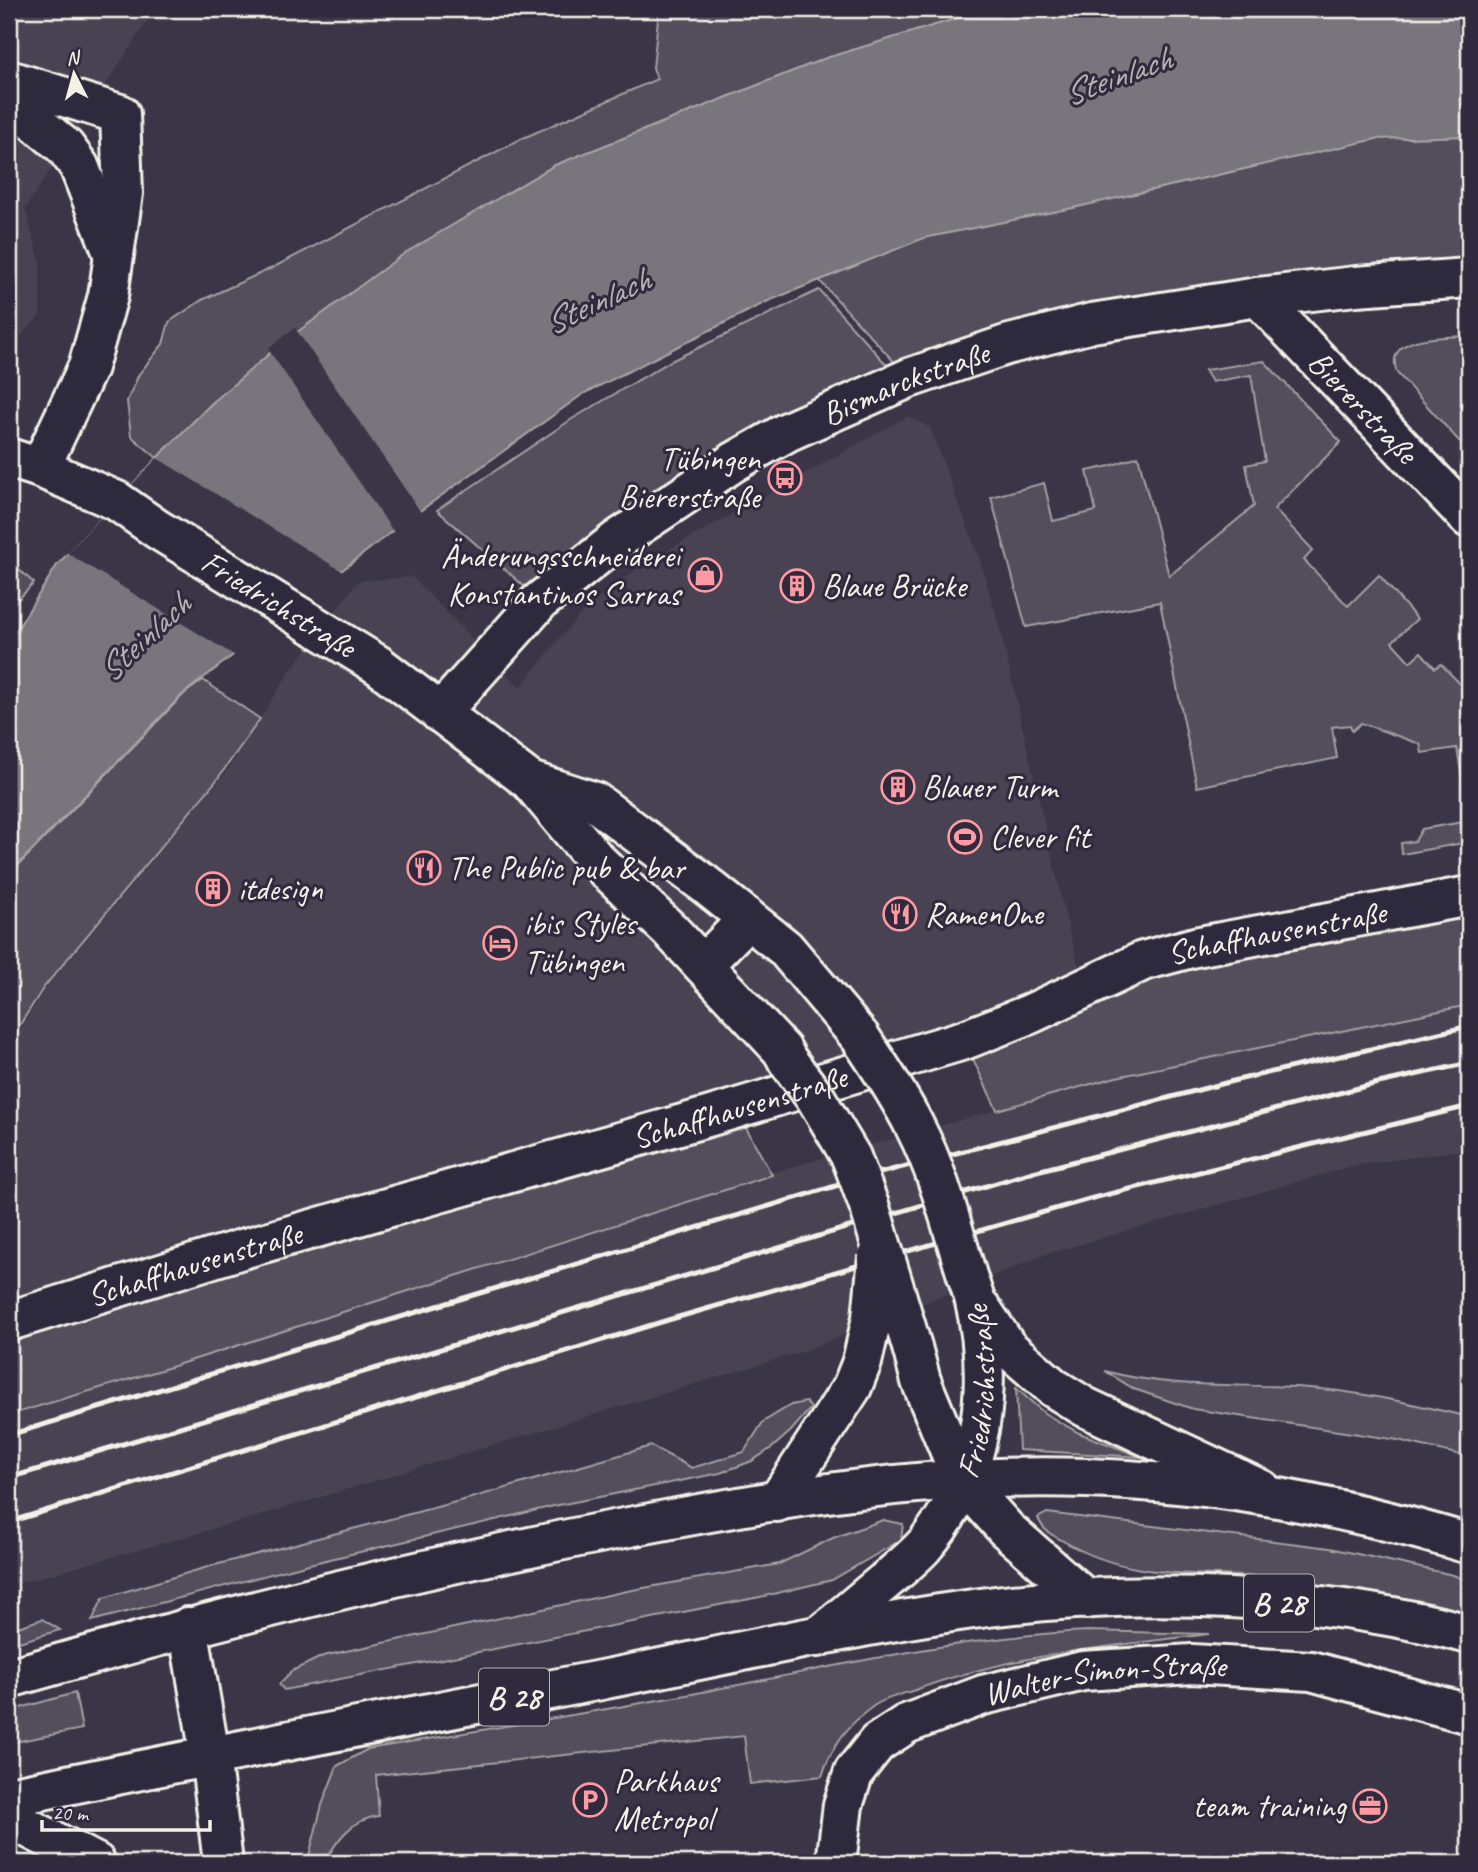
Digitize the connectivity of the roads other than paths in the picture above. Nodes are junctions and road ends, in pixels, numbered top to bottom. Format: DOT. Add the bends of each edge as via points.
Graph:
graph roads {
  1 [pos="11,87"];
  2 [pos="113,253"];
  3 [pos="1469,278"];
  4 [pos="1258,297"];
  5 [pos="24,463"];
  6 [pos="1469,518"];
  7 [pos="440,713"];
  8 [pos="530,781"];
  9 [pos="1469,896"];
  10 [pos="748,919"];
  11 [pos="703,965"];
  12 [pos="879,1241"];
  13 [pos="978,1307"];
  14 [pos="9,1321"];
  15 [pos="962,1480"];
  16 [pos="1276,1497"];
  17 [pos="776,1502"];
  18 [pos="1469,1544"];
  19 [pos="1086,1599"];
  20 [pos="188,1627"];
  21 [pos="1469,1634"];
  22 [pos="818,1637"];
  23 [pos="9,1678"];
  24 [pos="1469,1714"];
  25 [pos="211,1755"];
  26 [pos="9,1797"];
  27 [pos="9,1818"];
  28 [pos="96,1863"];
  29 [pos="223,1863"];
  30 [pos="836,1863"];
  1 -- 2 [label="street" via="79,166"];
  1 -- 2 [label="street" via="121,114 123,194"];
  2 -- 5 [label="street" via="108,296 88,368"];
  3 -- 4 [label="street, Bismarckstraße"];
  4 -- 6 [label="street, Biererstraße"];
  4 -- 7 [label="street, Bismarckstraße" via="1091,323 1006,345 909,378 787,432 678,498 570,576 533,609"];
  5 -- 7 [label="street, Friedrichstraße" via="117,501 378,665"];
  7 -- 8 [label="street, Friedrichstraße"];
  8 -- 10 [label="street, Friedrichstraße" via="595,802"];
  8 -- 11 [label="street, Friedrichstraße" via="596,860"];
  9 -- 14 [label="street, Schaffhausenstraße" via="1195,947 1143,961 964,1040"];
  10 -- 11 [label="street"];
  10 -- 13 [label="street, Friedrichstraße, bridge" via="785,948 882,1070 917,1130"];
  11 -- 12 [label="street, Friedrichstraße, bridge" via="782,1050 817,1100 851,1157"];
  12 -- 15 [label="street, Friedrichstraße, bridge" via="921,1381"];
  12 -- 17 [label="street, bridge" via="872,1318 862,1362 852,1387"];
  13 -- 15 [label="street, Friedrichstraße" via="985,1397 975,1449"];
  13 -- 16 [label="street" via="1007,1347 1054,1388"];
  15 -- 16 [label="street" via="1085,1478"];
  15 -- 17 [label="street"];
  15 -- 19 [label="street" via="1006,1529"];
  15 -- 22 [label="street, B 28" via="923,1547"];
  16 -- 18 [label="street" via="1406,1525"];
  17 -- 20 [label="street" via="521,1548"];
  19 -- 21 [label="street, B 28" via="1138,1596 1267,1601 1386,1616"];
  19 -- 22 [label="street, B 28" via="990,1607"];
  20 -- 23 [label="street"];
  20 -- 25 [label="street"];
  22 -- 25 [label="street, B 28"];
  24 -- 30 [label="street, Walter-Simon-Straße" via="1311,1671 1192,1664 1083,1671 983,1695 906,1724 877,1743 854,1772 843,1805"];
  25 -- 26 [label="street, B 28"];
  25 -- 29 [label="street"];
  27 -- 28 [label="street"];
}
